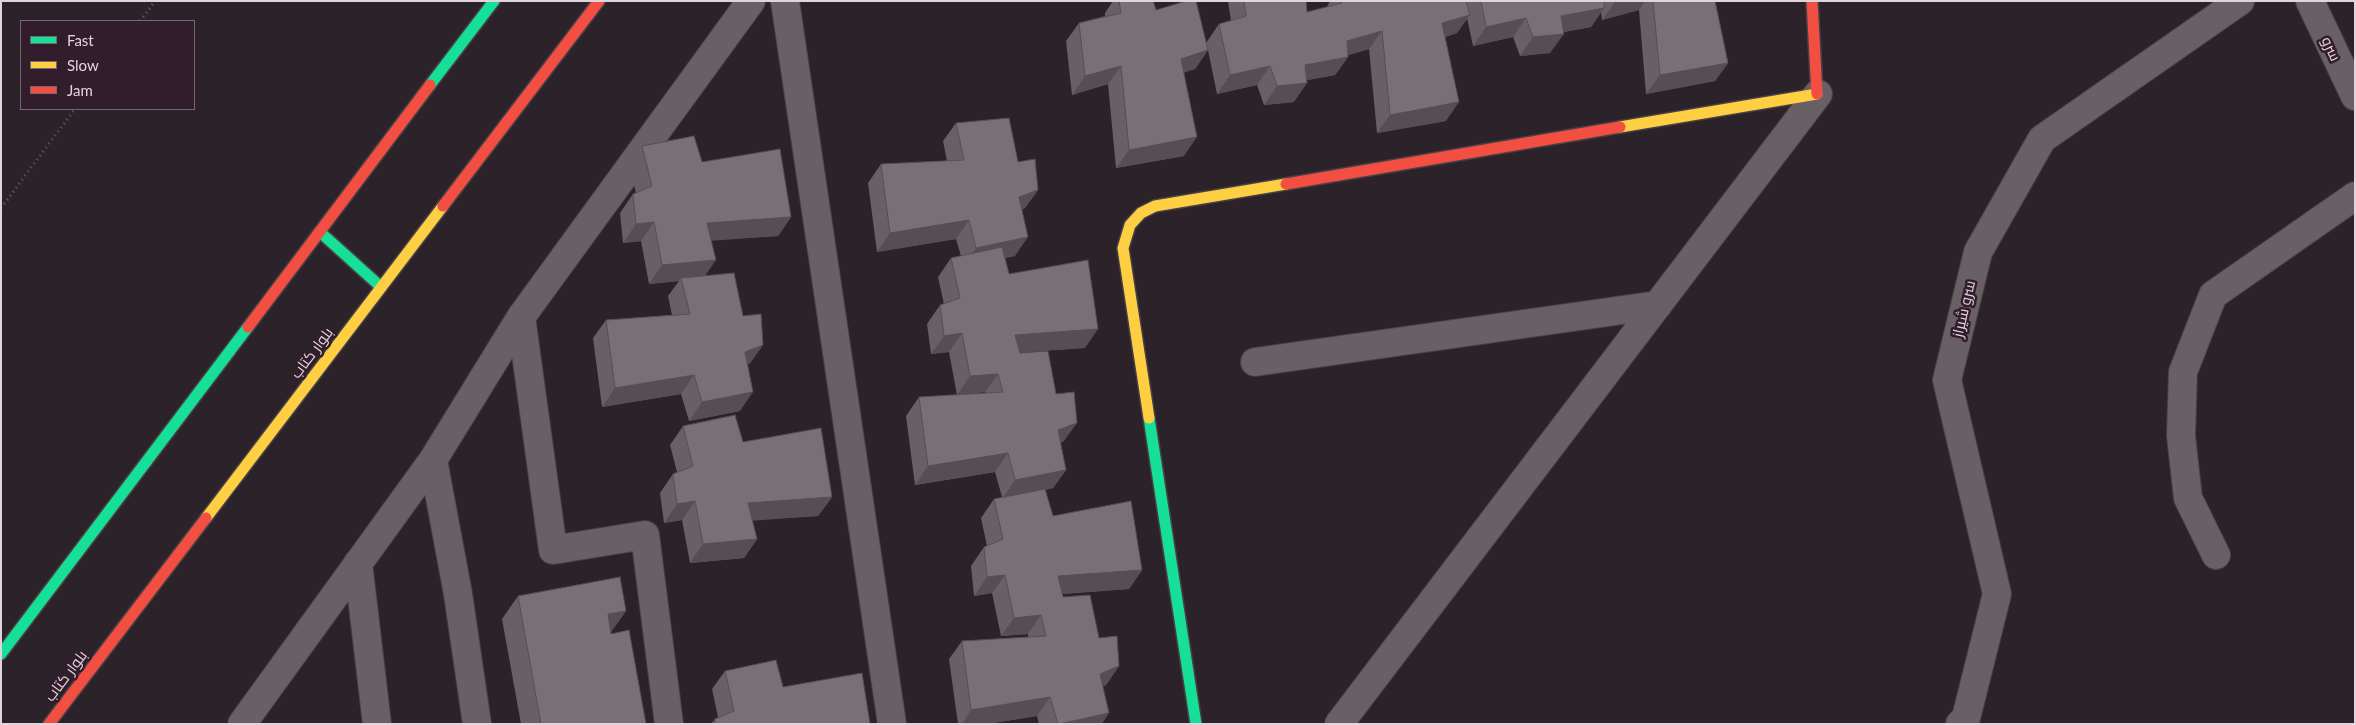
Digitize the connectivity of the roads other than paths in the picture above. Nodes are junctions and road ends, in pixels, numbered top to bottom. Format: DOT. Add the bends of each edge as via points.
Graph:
graph roads {
  1 [pos="494,1"];
  2 [pos="599,1"];
  3 [pos="751,1"];
  4 [pos="785,1"];
  5 [pos="1812,1"];
  6 [pos="2240,1"];
  7 [pos="2321,7"];
  8 [pos="1818,94"];
  9 [pos="2355,96"];
  10 [pos="2355,196"];
  11 [pos="320,232"];
  12 [pos="381,287"];
  13 [pos="1658,305"];
  14 [pos="521,317"];
  15 [pos="1255,362"];
  16 [pos="433,460"];
  17 [pos="2216,555"];
  18 [pos="358,563"];
  19 [pos="1,654"];
  20 [pos="49,724"];
  21 [pos="242,724"];
  22 [pos="377,724"];
  23 [pos="477,724"];
  24 [pos="669,724"];
  25 [pos="892,724"];
  26 [pos="1196,724"];
  27 [pos="1339,724"];
  28 [pos="1960,724"];
  1 -- 11 [label="main road"];
  2 -- 12 [label="main road, بلوار کتاب"];
  3 -- 14 [label="street"];
  4 -- 25 [label="street"];
  5 -- 8 [label="main road"];
  6 -- 28 [label="street, سرو شیراز" via="2042,139 1978,252 1947,380 1997,594 1966,718"];
  7 -- 9 [label="street, سرو"];
  8 -- 13 [label="street"];
  8 -- 26 [label="main road" via="1155,206 1141,213 1130,225 1123,248"];
  10 -- 17 [label="street" via="2213,295 2183,372 2181,436 2188,498"];
  11 -- 12 [label="main road"];
  11 -- 19 [label="main road"];
  12 -- 20 [label="main road, بلوار کتاب"];
  13 -- 15 [label="street"];
  13 -- 27 [label="street"];
  14 -- 16 [label="street"];
  14 -- 24 [label="street" via="553,550 645,535"];
  16 -- 18 [label="street"];
  16 -- 23 [label="street" via="458,594"];
  18 -- 21 [label="street"];
  18 -- 22 [label="street"];
}
